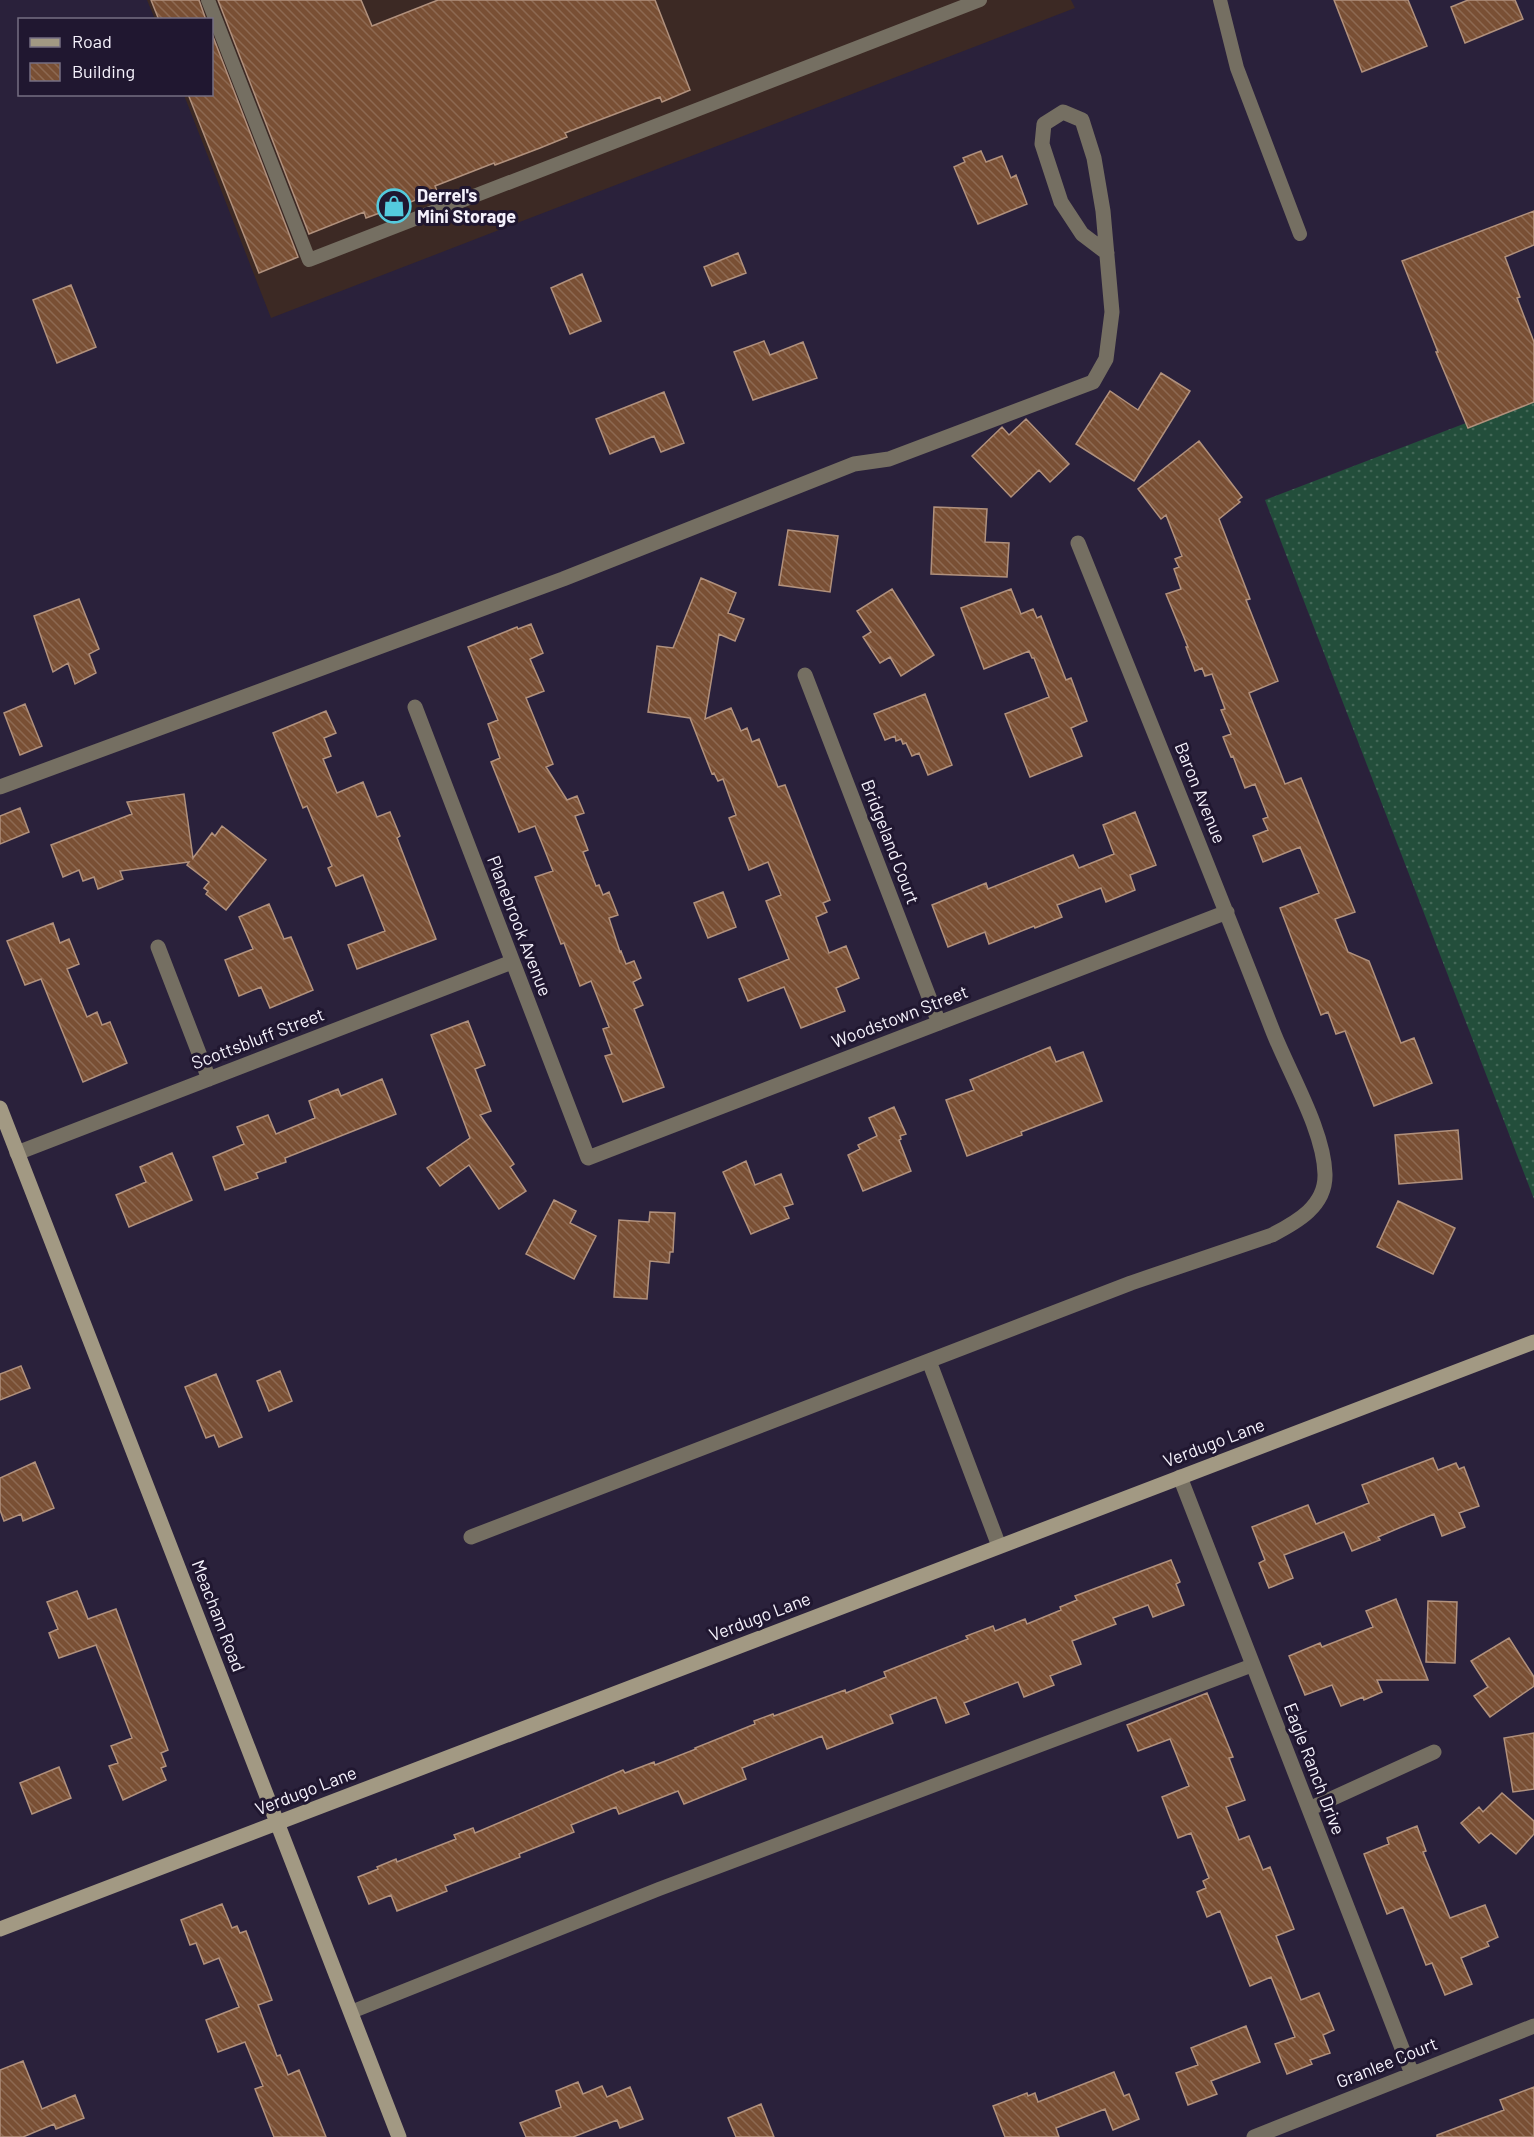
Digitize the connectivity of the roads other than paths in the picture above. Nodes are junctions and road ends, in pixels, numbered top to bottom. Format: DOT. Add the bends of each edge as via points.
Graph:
graph roads {
  1 [pos="208,0"];
  2 [pos="980,0"];
  3 [pos="1220,0"];
  4 [pos="1300,234"];
  5 [pos="1107,253"];
  6 [pos="1078,543"];
  7 [pos="805,675"];
  8 [pos="415,707"];
  9 [pos="0,787"];
  10 [pos="1227,912"];
  11 [pos="158,947"];
  12 [pos="512,962"];
  13 [pos="939,1023"];
  14 [pos="209,1079"];
  15 [pos="0,1108"];
  16 [pos="17,1153"];
  17 [pos="588,1158"];
  18 [pos="1534,1342"];
  19 [pos="928,1360"];
  20 [pos="1180,1477"];
  21 [pos="471,1537"];
  22 [pos="999,1546"];
  23 [pos="1253,1665"];
  24 [pos="1434,1752"];
  25 [pos="1309,1809"];
  26 [pos="277,1822"];
  27 [pos="0,1929"];
  28 [pos="351,2012"];
  29 [pos="1534,2026"];
  30 [pos="1412,2074"];
  31 [pos="399,2137"];
  32 [pos="1254,2137"];
  1 -- 2 [label="lane" via="309,260"];
  3 -- 4 [label="lane" via="1237,68"];
  5 -- 5 [label="street" via="1094,158 1082,120 1063,112 1044,124 1042,144 1061,202 1082,234"];
  5 -- 9 [label="street" via="1112,312 1106,359 1093,382 889,459 854,464 563,579"];
  6 -- 10 [label="street, Baron Avenue"];
  7 -- 13 [label="street, Bridgeland Court"];
  8 -- 12 [label="street, Planebrook Avenue"];
  10 -- 13 [label="street, Woodstown Street"];
  10 -- 19 [label="street, Baron Avenue" via="1283,1059 1322,1147 1323,1192 1311,1210 1272,1234"];
  11 -- 14 [label="street"];
  12 -- 14 [label="street, Scottsbluff Street"];
  12 -- 17 [label="street, Planebrook Avenue"];
  13 -- 17 [label="street, Woodstown Street"];
  14 -- 16 [label="street, Scottsbluff Street"];
  15 -- 16 [label="street, Meacham Road"];
  16 -- 26 [label="street, Meacham Road"];
  18 -- 20 [label="street, Verdugo Lane"];
  19 -- 21 [label="street, Baron Avenue"];
  19 -- 22 [label="street"];
  20 -- 22 [label="street, Verdugo Lane"];
  20 -- 23 [label="street, Eagle Ranch Drive"];
  22 -- 26 [label="street, Verdugo Lane"];
  23 -- 25 [label="street, Eagle Ranch Drive"];
  23 -- 28 [label="lane" via="659,1889"];
  24 -- 25 [label="street"];
  25 -- 30 [label="street, Eagle Ranch Drive"];
  26 -- 27 [label="street, Verdugo Lane"];
  26 -- 28 [label="street, Meacham Road"];
  28 -- 31 [label="street, Meacham Road"];
  29 -- 30 [label="street, Granlee Court"];
  30 -- 32 [label="street, Granlee Court"];
}
